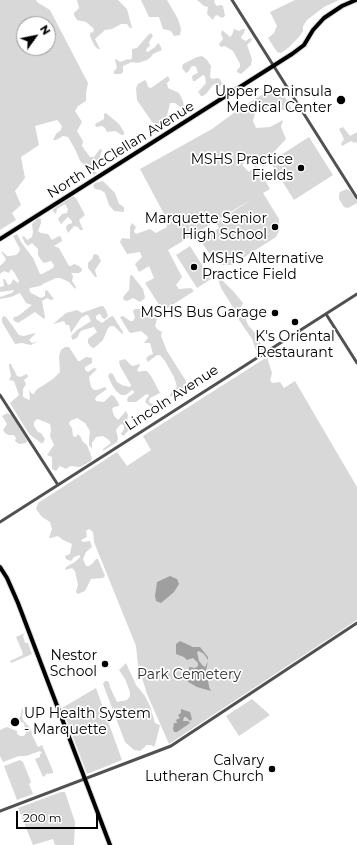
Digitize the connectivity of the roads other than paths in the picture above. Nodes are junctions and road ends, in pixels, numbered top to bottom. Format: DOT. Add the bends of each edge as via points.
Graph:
graph roads {
  1 [pos="232,0"];
  2 [pos="356,0"];
  3 [pos="274,65"];
  4 [pos="357,198"];
  5 [pos="0,239"];
  6 [pos="357,294"];
  7 [pos="326,314"];
  8 [pos="357,363"];
  9 [pos="0,395"];
  10 [pos="58,485"];
  11 [pos="0,522"];
  12 [pos="0,568"];
  13 [pos="357,623"];
  14 [pos="85,778"];
  15 [pos="0,812"];
  16 [pos="110,845"];
  1 -- 3 [label="street"];
  2 -- 3 [label="main road, North McClellan Avenue" via="324,18 298,50"];
  3 -- 4 [label="street"];
  3 -- 5 [label="main road, North McClellan Avenue"];
  6 -- 7 [label="street, Lincoln Avenue"];
  7 -- 8 [label="street"];
  7 -- 10 [label="street, Lincoln Avenue"];
  9 -- 10 [label="street"];
  10 -- 11 [label="street, Lincoln Avenue"];
  12 -- 14 [label="main road" via="15,596"];
  13 -- 14 [label="street" via="171,746"];
  14 -- 15 [label="street"];
  14 -- 16 [label="main road"];
}
